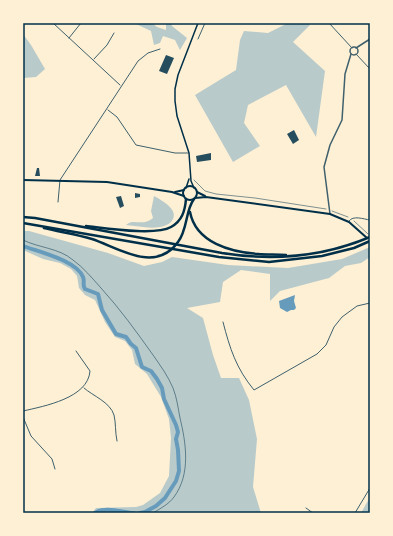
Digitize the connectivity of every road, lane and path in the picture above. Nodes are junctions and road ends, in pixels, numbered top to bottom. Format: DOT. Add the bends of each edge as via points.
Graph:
graph roads {
  1 [pos="53,23"];
  2 [pos="81,23"];
  3 [pos="198,23"];
  4 [pos="205,23"];
  5 [pos="329,23"];
  6 [pos="114,33"];
  7 [pos="69,38"];
  8 [pos="198,39"];
  9 [pos="370,39"];
  10 [pos="352,48"];
  11 [pos="356,48"];
  12 [pos="160,49"];
  13 [pos="351,54"];
  14 [pos="356,54"];
  15 [pos="93,60"];
  16 [pos="370,69"];
  17 [pos="121,86"];
  18 [pos="107,109"];
  19 [pos="189,153"];
  20 [pos="190,174"];
  21 [pos="23,180"];
  22 [pos="60,180"];
  23 [pos="194,188"];
  24 [pos="185,189"];
  25 [pos="172,192"];
  26 [pos="197,192"];
  27 [pos="185,197"];
  28 [pos="206,197"];
  29 [pos="195,198"];
  30 [pos="58,202"];
  31 [pos="189,210"];
  32 [pos="330,210"];
  33 [pos="330,214"];
  34 [pos="23,217"];
  35 [pos="350,219"];
  36 [pos="370,220"];
  37 [pos="23,222"];
  38 [pos="349,222"];
  39 [pos="28,223"];
  40 [pos="59,223"];
  41 [pos="370,237"];
  42 [pos="23,240"];
  43 [pos="370,241"];
  44 [pos="292,256"];
  45 [pos="370,303"];
  46 [pos="223,322"];
  47 [pos="76,351"];
  48 [pos="83,387"];
  49 [pos="23,411"];
  50 [pos="23,417"];
  51 [pos="117,441"];
  52 [pos="55,469"];
  53 [pos="370,488"];
  54 [pos="306,508"];
  55 [pos="153,513"];
  56 [pos="313,513"];
  57 [pos="355,513"];
  1 -- 7 [label="street"];
  2 -- 7 [label="street"];
  3 -- 19 [label="main road" via="175,89 177,116"];
  4 -- 8 [label="street"];
  5 -- 10 [label="street"];
  6 -- 15 [label="street"];
  7 -- 15 [label="street"];
  9 -- 11 [label="street"];
  10 -- 11 [label="street"];
  10 -- 13 [label="street"];
  11 -- 14 [label="street"];
  12 -- 17 [label="street" via="142,56"];
  13 -- 14 [label="street"];
  13 -- 32 [label="street" via="345,74 342,120 330,145 324,167"];
  14 -- 16 [label="street"];
  15 -- 17 [label="street"];
  17 -- 18 [label="street"];
  18 -- 19 [label="street" via="117,117 136,145"];
  18 -- 22 [label="street"];
  19 -- 20 [label="main road"];
  20 -- 23 [label="main road"];
  20 -- 24 [label="main road"];
  20 -- 32 [label="path" via="205,191 216,194"];
  21 -- 22 [label="main road"];
  22 -- 25 [label="main road" via="107,182"];
  22 -- 30 [label="street"];
  23 -- 24 [label="main road"];
  23 -- 26 [label="main road"];
  24 -- 25 [label="main road"];
  24 -- 27 [label="main road"];
  25 -- 27 [label="main road"];
  26 -- 28 [label="main road"];
  26 -- 29 [label="main road"];
  27 -- 29 [label="main road" via="189,200"];
  27 -- 40 [label="highway" via="184,212 180,219 173,226 162,230 115,229"];
  28 -- 29 [label="main road"];
  28 -- 33 [label="main road"];
  29 -- 31 [label="highway"];
  31 -- 39 [label="highway" via="179,241 172,249 154,257 140,257 82,236"];
  31 -- 44 [label="highway" via="196,228 221,247 240,252"];
  32 -- 33 [label="street"];
  32 -- 35 [label="path"];
  33 -- 38 [label="main road"];
  34 -- 40 [label="highway"];
  35 -- 36 [label="street"];
  35 -- 38 [label="street"];
  35 -- 41 [label="path"];
  37 -- 39 [label="highway"];
  38 -- 43 [label="main road"];
  39 -- 43 [label="highway" via="219,257 269,262 322,256"];
  40 -- 44 [label="highway" via="233,255"];
  41 -- 44 [label="highway" via="331,250"];
  42 -- 55 [label="path" via="66,254 84,269 125,315 173,387 185,441 184,471 175,496"];
  45 -- 46 [label="street" via="357,306 342,317 326,345 317,354 254,390 240,372"];
  47 -- 48 [label="street" via="90,371"];
  48 -- 49 [label="street" via="62,401"];
  48 -- 51 [label="street" via="111,409"];
  50 -- 52 [label="street" via="31,436 52,459"];
  53 -- 57 [label="street"];
  54 -- 56 [label="street"];
}
